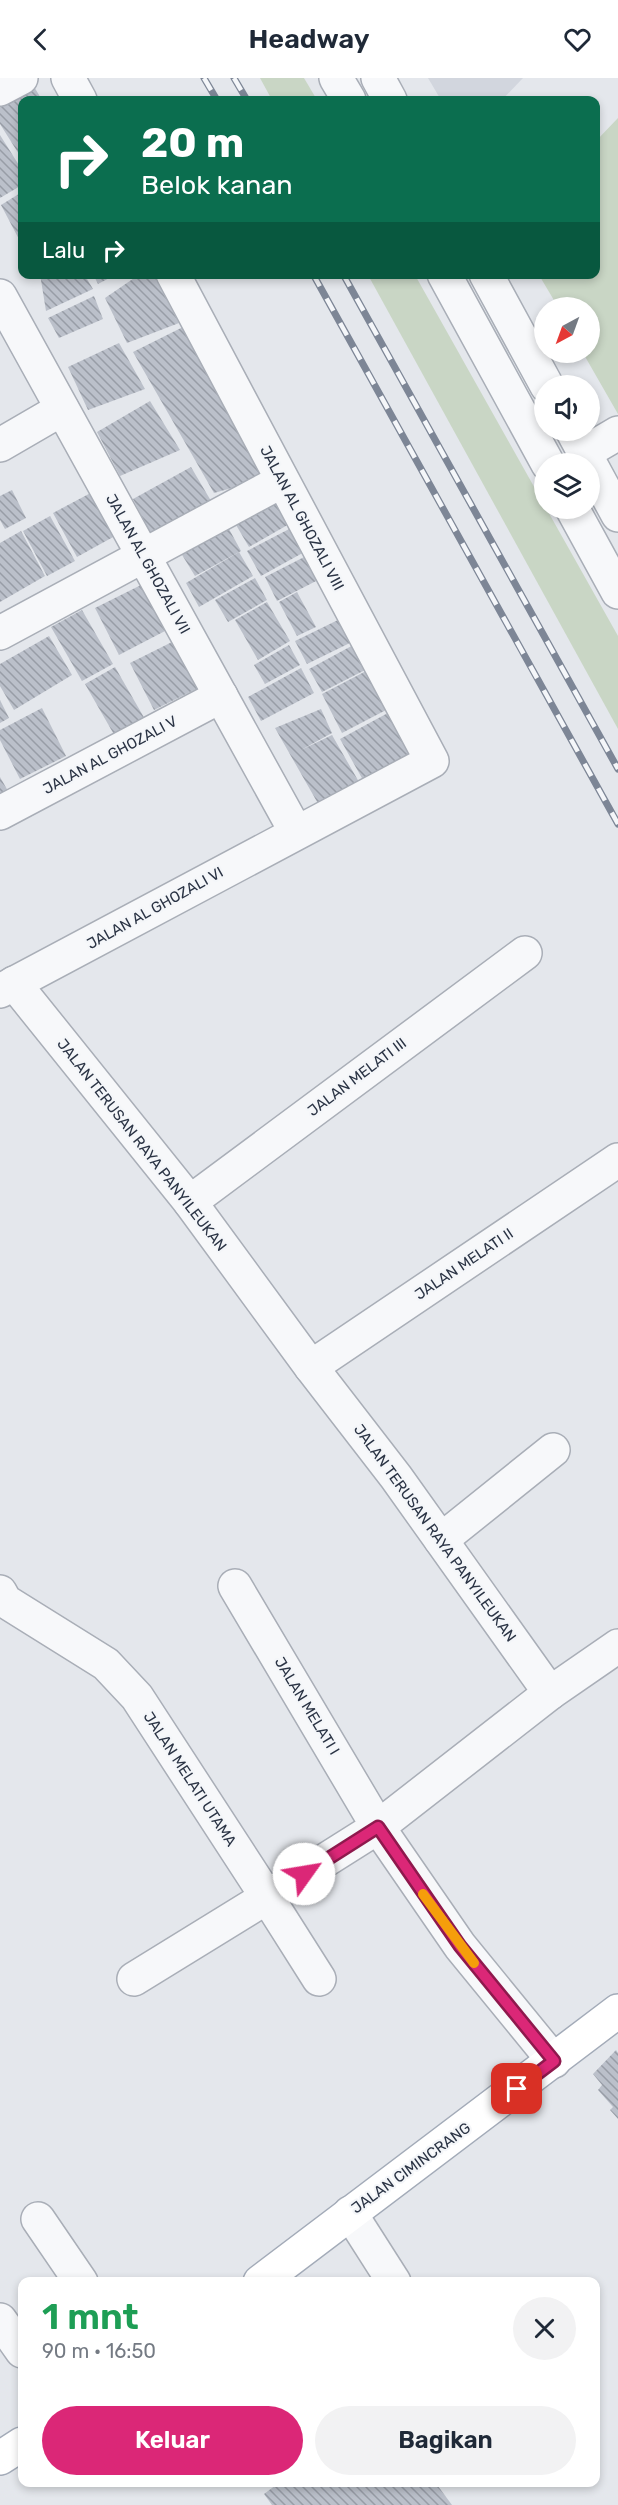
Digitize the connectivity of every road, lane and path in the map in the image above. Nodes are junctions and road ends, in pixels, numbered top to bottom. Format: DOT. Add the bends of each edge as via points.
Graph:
graph roads {
  1 [pos="21,78"];
  2 [pos="68,78"];
  3 [pos="336,78"];
  4 [pos="378,78"];
  5 [pos="0,89"];
  6 [pos="78,96"];
  7 [pos="346,96"];
  8 [pos="388,96"];
  9 [pos="175,279"];
  10 [pos="447,279"];
  11 [pos="489,279"];
  12 [pos="0,296"];
  13 [pos="541,375"];
  14 [pos="62,409"];
  15 [pos="618,433"];
  16 [pos="578,442"];
  17 [pos="0,445"];
  18 [pos="542,453"];
  19 [pos="282,481"];
  20 [pos="618,515"];
  21 [pos="578,519"];
  22 [pos="143,556"];
  23 [pos="618,592"];
  24 [pos="0,633"];
  25 [pos="221,696"];
  26 [pos="432,761"];
  27 [pos="0,813"];
  28 [pos="296,832"];
  29 [pos="525,952"];
  30 [pos="7,987"];
  31 [pos="618,1160"];
  32 [pos="190,1202"];
  33 [pos="311,1367"];
  34 [pos="553,1450"];
  35 [pos="441,1540"];
  36 [pos="236,1586"];
  37 [pos="0,1592"];
  38 [pos="618,1646"];
  39 [pos="550,1693"];
  40 [pos="378,1827"];
  41 [pos="267,1898"];
  42 [pos="134,1979"];
  43 [pos="319,1979"];
  44 [pos="618,2011"];
  45 [pos="554,2061"];
  46 [pos="350,2213"];
  47 [pos="38,2219"];
  48 [pos="78,2277"];
  49 [pos="267,2277"];
  50 [pos="391,2277"];
  51 [pos="0,2320"];
  52 [pos="18,2345"];
  53 [pos="18,2447"];
  54 [pos="0,2458"];
  1 -- 5 [label="street"];
  2 -- 6 [label="street"];
  3 -- 7 [label="street"];
  4 -- 8 [label="street"];
  9 -- 19 [label="street, JALAN AL GHOZALI VIII"];
  10 -- 18 [label="street"];
  11 -- 13 [label="street"];
  12 -- 14 [label="street, JALAN AL GHOZALI VII"];
  14 -- 17 [label="street"];
  14 -- 22 [label="street, JALAN AL GHOZALI VII"];
  15 -- 16 [label="street"];
  16 -- 20 [label="street"];
  19 -- 22 [label="street"];
  19 -- 26 [label="street, JALAN AL GHOZALI VIII"];
  21 -- 23 [label="street"];
  22 -- 24 [label="street"];
  22 -- 25 [label="street, JALAN AL GHOZALI VII"];
  25 -- 27 [label="street, JALAN AL GHOZALI V"];
  25 -- 28 [label="street, JALAN AL GHOZALI VII"];
  26 -- 28 [label="street, JALAN AL GHOZALI VI"];
  28 -- 30 [label="street, JALAN AL GHOZALI VI"];
  29 -- 32 [label="street, JALAN MELATI III"];
  30 -- 32 [label="street, JALAN TERUSAN RAYA PANYILEUKAN"];
  31 -- 33 [label="street, JALAN MELATI II"];
  32 -- 33 [label="street, JALAN TERUSAN RAYA PANYILEUKAN"];
  33 -- 35 [label="street, JALAN TERUSAN RAYA PANYILEUKAN"];
  34 -- 35 [label="street"];
  35 -- 39 [label="street, JALAN TERUSAN RAYA PANYILEUKAN"];
  36 -- 40 [label="street, JALAN MELATI I"];
  37 -- 41 [label="street, JALAN MELATI UTAMA" via="5,1601 106,1664 137,1697"];
  38 -- 39 [label="street"];
  39 -- 40 [label="street"];
  40 -- 41 [label="street"];
  40 -- 45 [label="street" via="460,1946"];
  41 -- 42 [label="street"];
  41 -- 43 [label="street, JALAN MELATI UTAMA"];
  44 -- 45 [label="main road, JALAN CIMINCRANG"];
  45 -- 46 [label="main road, JALAN CIMINCRANG"];
  46 -- 49 [label="main road, JALAN CIMINCRANG"];
  46 -- 50 [label="street"];
  47 -- 48 [label="street"];
  51 -- 52 [label="street"];
  53 -- 54 [label="main road"];
}
